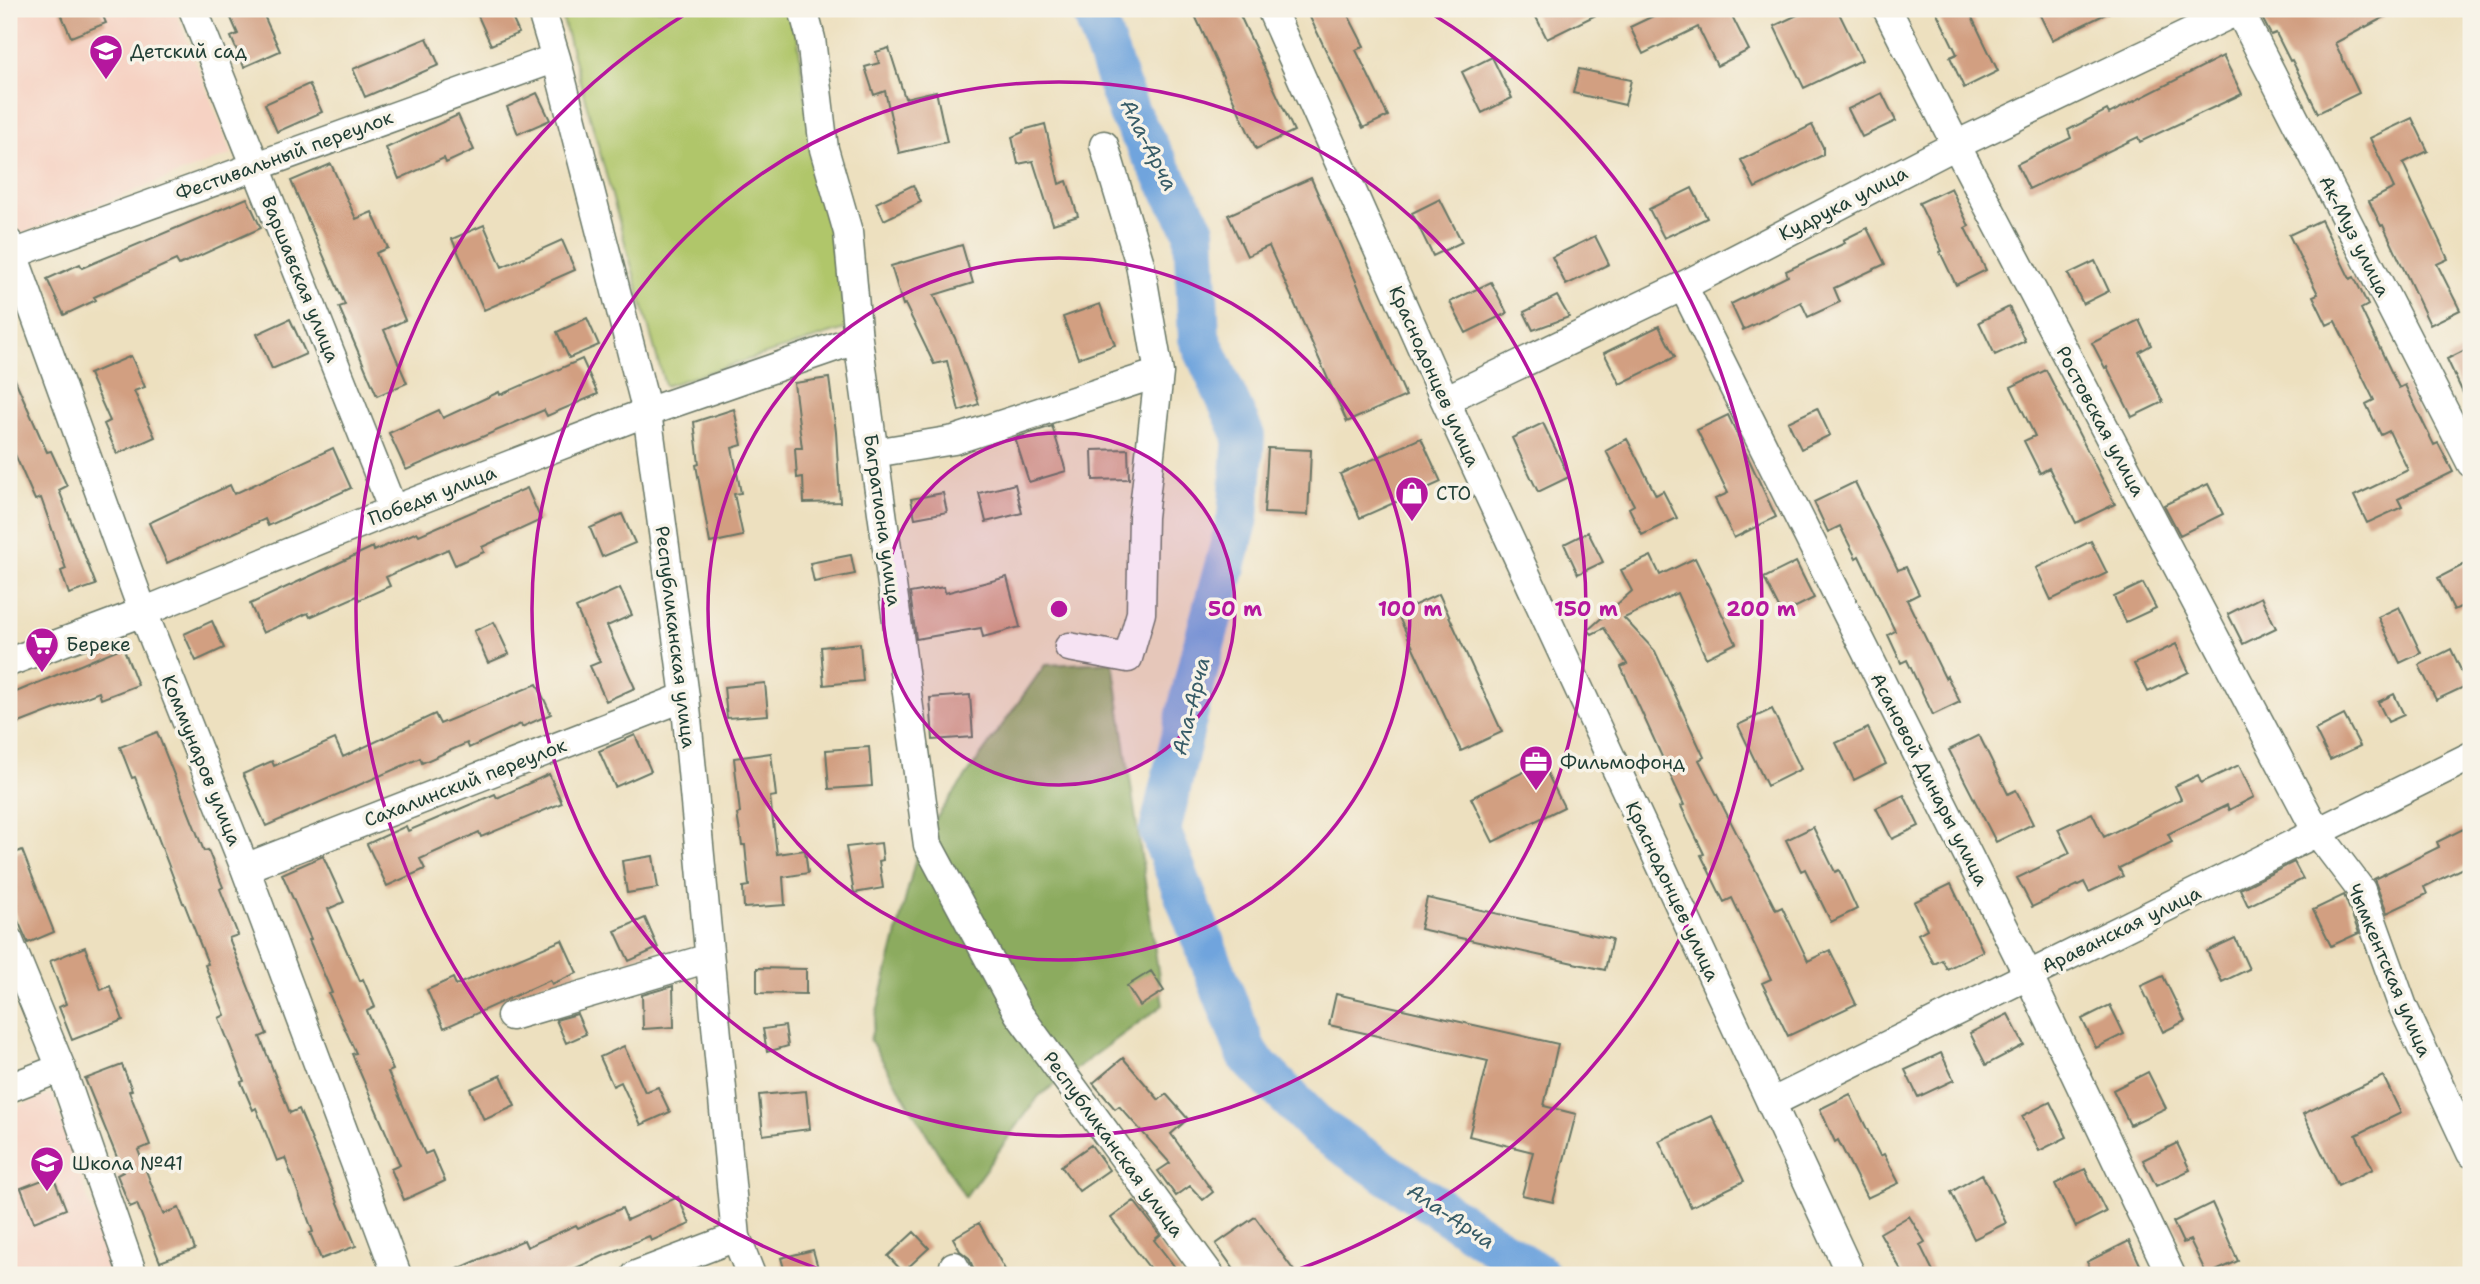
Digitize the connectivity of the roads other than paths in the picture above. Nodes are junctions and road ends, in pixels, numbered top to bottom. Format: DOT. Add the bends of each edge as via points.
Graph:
graph roads {
  1 [pos="193,9"];
  2 [pos="541,9"];
  3 [pos="803,9"];
  4 [pos="1271,9"];
  5 [pos="1887,9"];
  6 [pos="2240,9"];
  7 [pos="556,58"];
  8 [pos="1104,145"];
  9 [pos="1956,145"];
  10 [pos="255,166"];
  11 [pos="11,249"];
  12 [pos="1683,286"];
  13 [pos="859,339"];
  14 [pos="1159,373"];
  15 [pos="1446,400"];
  16 [pos="647,412"];
  17 [pos="874,453"];
  18 [pos="2471,463"];
  19 [pos="393,510"];
  20 [pos="144,612"];
  21 [pos="1069,647"];
  22 [pos="9,662"];
  23 [pos="685,696"];
  24 [pos="2471,756"];
  25 [pos="2317,832"];
  26 [pos="245,868"];
  27 [pos="9,941"];
  28 [pos="709,958"];
  29 [pos="2028,975"];
  30 [pos="1018,1013"];
  31 [pos="511,1016"];
  32 [pos="61,1068"];
  33 [pos="9,1088"];
  34 [pos="1771,1103"];
  35 [pos="2471,1153"];
  36 [pos="736,1237"];
  37 [pos="134,1275"];
  38 [pos="397,1275"];
  39 [pos="636,1275"];
  40 [pos="751,1275"];
  41 [pos="1210,1275"];
  42 [pos="1851,1275"];
  43 [pos="2171,1275"];
  1 -- 10 [label="street, Варшавская улица"];
  2 -- 7 [label="street, Республиканская улица"];
  3 -- 13 [label="street, Багратиона улица" via="824,149 848,232"];
  4 -- 15 [label="street, Краснодонцев улица"];
  5 -- 9 [label="street, Ростовская улица"];
  6 -- 9 [label="street, Кудрука улица"];
  6 -- 18 [label="street, Ак-Муз улица"];
  7 -- 10 [label="street, Фестивальный переулок"];
  7 -- 16 [label="street, Республиканская улица"];
  8 -- 14 [label="street" via="1140,264"];
  9 -- 12 [label="street, Кудрука улица"];
  9 -- 25 [label="street, Ростовская улица"];
  10 -- 11 [label="street, Фестивальный переулок"];
  10 -- 19 [label="street, Варшавская улица"];
  11 -- 20 [label="street, Коммунаров улица"];
  12 -- 15 [label="street, Кудрука улица"];
  12 -- 29 [label="street, Асановой Динары улица"];
  13 -- 16 [label="street, Победы улица"];
  13 -- 17 [label="street, Багратиона улица"];
  14 -- 17 [label="street" via="954,440"];
  14 -- 21 [label="street" via="1143,517 1141,613 1128,658"];
  15 -- 34 [label="street, Краснодонцев улица"];
  16 -- 19 [label="street, Победы улица"];
  16 -- 23 [label="street, Республиканская улица"];
  17 -- 30 [label="street, Багратиона улица" via="928,845"];
  19 -- 20 [label="street, Победы улица"];
  20 -- 22 [label="street, Победы улица"];
  20 -- 26 [label="street, Коммунаров улица"];
  23 -- 26 [label="street, Сахалинский переулок"];
  23 -- 28 [label="street, Республиканская улица"];
  24 -- 25 [label="street, Араванская улица"];
  25 -- 29 [label="street, Араванская улица"];
  25 -- 35 [label="street, Чымкентская улица" via="2361,890 2403,1007"];
  26 -- 38 [label="street, Коммунаров улица"];
  27 -- 32 [label="street"];
  28 -- 31 [label="street"];
  28 -- 36 [label="street, Республиканская улица"];
  29 -- 34 [label="street, Араванская улица"];
  29 -- 43 [label="street, Асановой Динары улица"];
  30 -- 41 [label="street, Республиканская улица"];
  32 -- 33 [label="street"];
  32 -- 37 [label="street"];
  34 -- 42 [label="street, Краснодонцев улица"];
  36 -- 39 [label="street"];
  36 -- 40 [label="street, Республиканская улица"];
}
